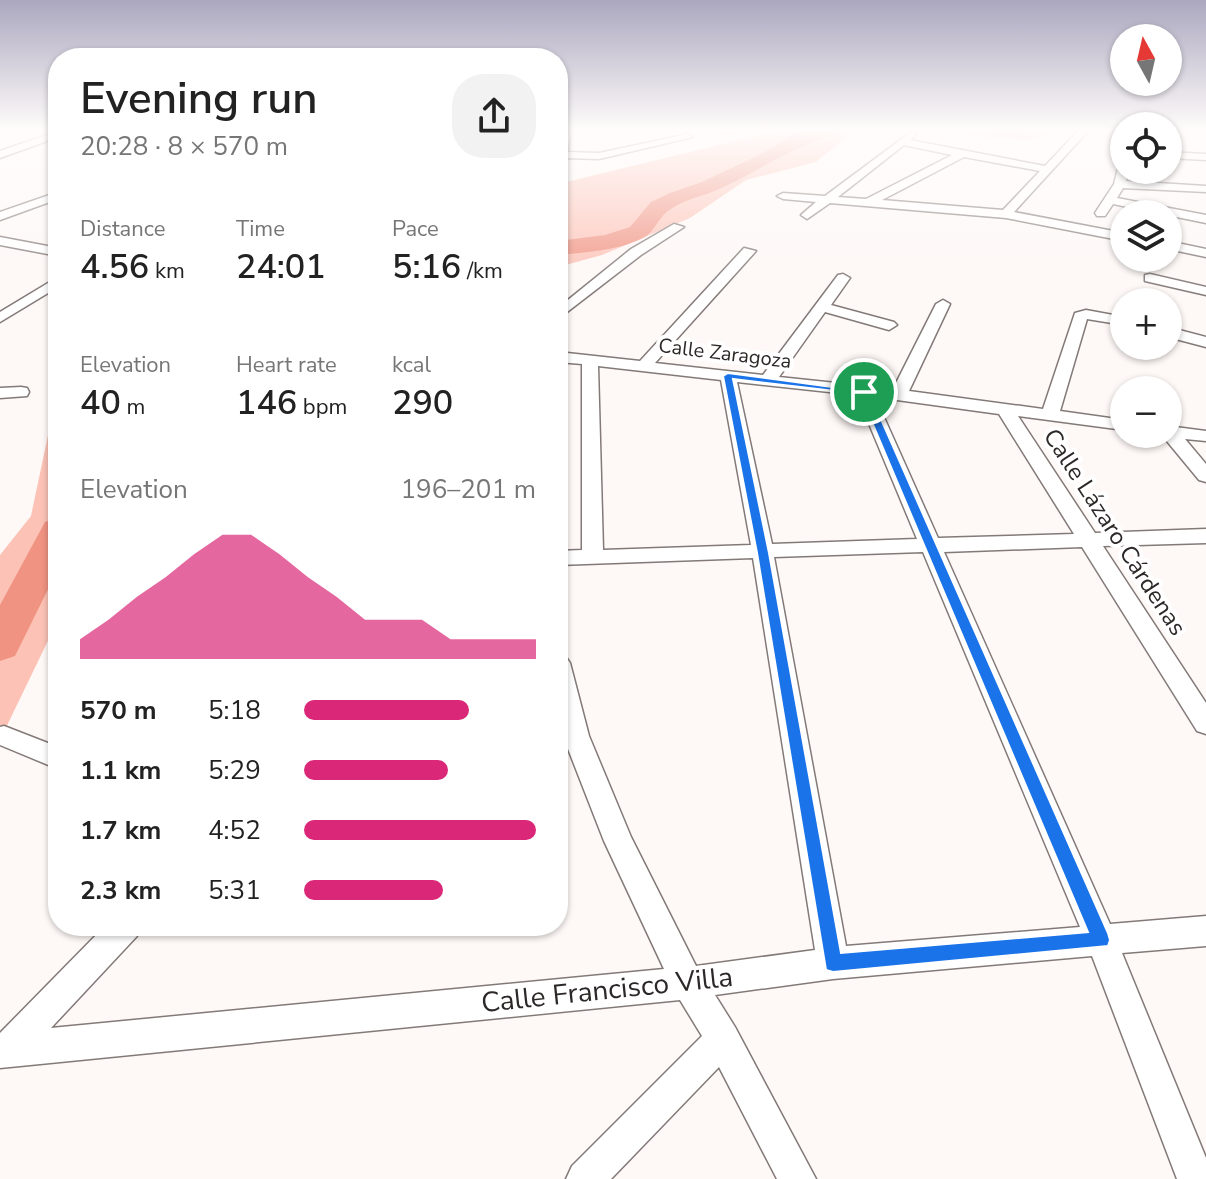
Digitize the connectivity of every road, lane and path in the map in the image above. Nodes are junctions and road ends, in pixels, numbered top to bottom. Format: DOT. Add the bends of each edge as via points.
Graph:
graph roads {
  1 [pos="795,185"];
  2 [pos="848,185"];
  3 [pos="902,185"];
  4 [pos="1031,185"];
  5 [pos="1119,185"];
  6 [pos="1138,185"];
  7 [pos="1206,189"];
  8 [pos="48,199"];
  9 [pos="829,200"];
  10 [pos="1109,200"];
  11 [pos="867,203"];
  12 [pos="26,207"];
  13 [pos="48,211"];
  14 [pos="1101,213"];
  15 [pos="1006,214"];
  16 [pos="807,215"];
  17 [pos="0,216"];
  18 [pos="1206,219"];
  19 [pos="678,227"];
  20 [pos="1110,234"];
  21 [pos="0,241"];
  22 [pos="1182,248"];
  23 [pos="48,250"];
  24 [pos="749,251"];
  25 [pos="1206,253"];
  26 [pos="843,278"];
  27 [pos="1150,278"];
  28 [pos="48,287"];
  29 [pos="1206,291"];
  30 [pos="943,304"];
  31 [pos="568,307"];
  32 [pos="822,307"];
  33 [pos="0,318"];
  34 [pos="1110,318"];
  35 [pos="889,325"];
  36 [pos="1182,336"];
  37 [pos="1206,342"];
  38 [pos="568,358"];
  39 [pos="590,360"];
  40 [pos="644,366"];
  41 [pos="728,376"];
  42 [pos="767,381"];
  43 [pos="21,392"];
  44 [pos="864,392"];
  45 [pos="0,393"];
  46 [pos="899,395"];
  47 [pos="1005,409"];
  48 [pos="1050,415"];
  49 [pos="1110,423"];
  50 [pos="1182,433"];
  51 [pos="1206,436"];
  52 [pos="1182,448"];
  53 [pos="1206,476"];
  54 [pos="1206,536"];
  55 [pos="1090,540"];
  56 [pos="929,547"];
  57 [pos="763,553"];
  58 [pos="575,558"];
  59 [pos="568,704"];
  60 [pos="1206,724"];
  61 [pos="4,736"];
  62 [pos="48,754"];
  63 [pos="1206,931"];
  64 [pos="116,936"];
  65 [pos="1101,940"];
  66 [pos="833,963"];
  67 [pos="688,983"];
  68 [pos="723,1039"];
  69 [pos="4,1053"];
  70 [pos="585,1179"];
  71 [pos="797,1179"];
  72 [pos="1196,1179"];
  1 -- 9 [label="street" via="783,196"];
  2 -- 9 [label="street"];
  3 -- 11 [label="street"];
  4 -- 15 [label="street"];
  5 -- 10 [label="street"];
  6 -- 7 [label="street"];
  8 -- 12 [label="street"];
  9 -- 11 [label="street"];
  9 -- 16 [label="street"];
  10 -- 14 [label="street"];
  10 -- 18 [label="street"];
  11 -- 15 [label="street"];
  12 -- 13 [label="street"];
  12 -- 17 [label="street"];
  15 -- 20 [label="street"];
  19 -- 31 [label="street" via="636,252"];
  21 -- 23 [label="street"];
  22 -- 25 [label="street"];
  24 -- 40 [label="street"];
  26 -- 32 [label="street"];
  27 -- 29 [label="street"];
  28 -- 33 [label="street"];
  30 -- 46 [label="street"];
  32 -- 35 [label="street"];
  32 -- 42 [label="street"];
  34 -- 48 [label="street" via="1080,316"];
  36 -- 37 [label="street"];
  38 -- 39 [label="street, Calle Zaragoza"];
  39 -- 40 [label="street, Calle Zaragoza"];
  39 -- 58 [label="street"];
  40 -- 41 [label="street, Calle Zaragoza"];
  41 -- 42 [label="street, Calle Zaragoza"];
  41 -- 57 [label="street"];
  42 -- 44 [label="street, Calle Zaragoza"];
  43 -- 45 [label="street"];
  44 -- 46 [label="street, Calle Zaragoza"];
  44 -- 56 [label="street"];
  46 -- 47 [label="street, Calle Zaragoza"];
  47 -- 48 [label="street, Calle Zaragoza"];
  47 -- 55 [label="street, Calle Lázaro Cárdenas"];
  48 -- 49 [label="street, Calle Zaragoza"];
  50 -- 51 [label="street"];
  52 -- 53 [label="street"];
  54 -- 55 [label="street"];
  55 -- 56 [label="street"];
  55 -- 60 [label="street, Calle Lázaro Cárdenas"];
  56 -- 57 [label="street"];
  56 -- 65 [label="street"];
  57 -- 58 [label="street"];
  57 -- 66 [label="street"];
  59 -- 67 [label="street" via="618,841"];
  61 -- 62 [label="street"];
  63 -- 65 [label="street, Calle Francisco Villa"];
  64 -- 69 [label="street"];
  65 -- 66 [label="street, Calle Francisco Villa"];
  65 -- 72 [label="street"];
  66 -- 67 [label="street, Calle Francisco Villa"];
  67 -- 68 [label="street"];
  67 -- 69 [label="street, Calle Francisco Villa"];
  68 -- 70 [label="street"];
  68 -- 71 [label="street"];
}
